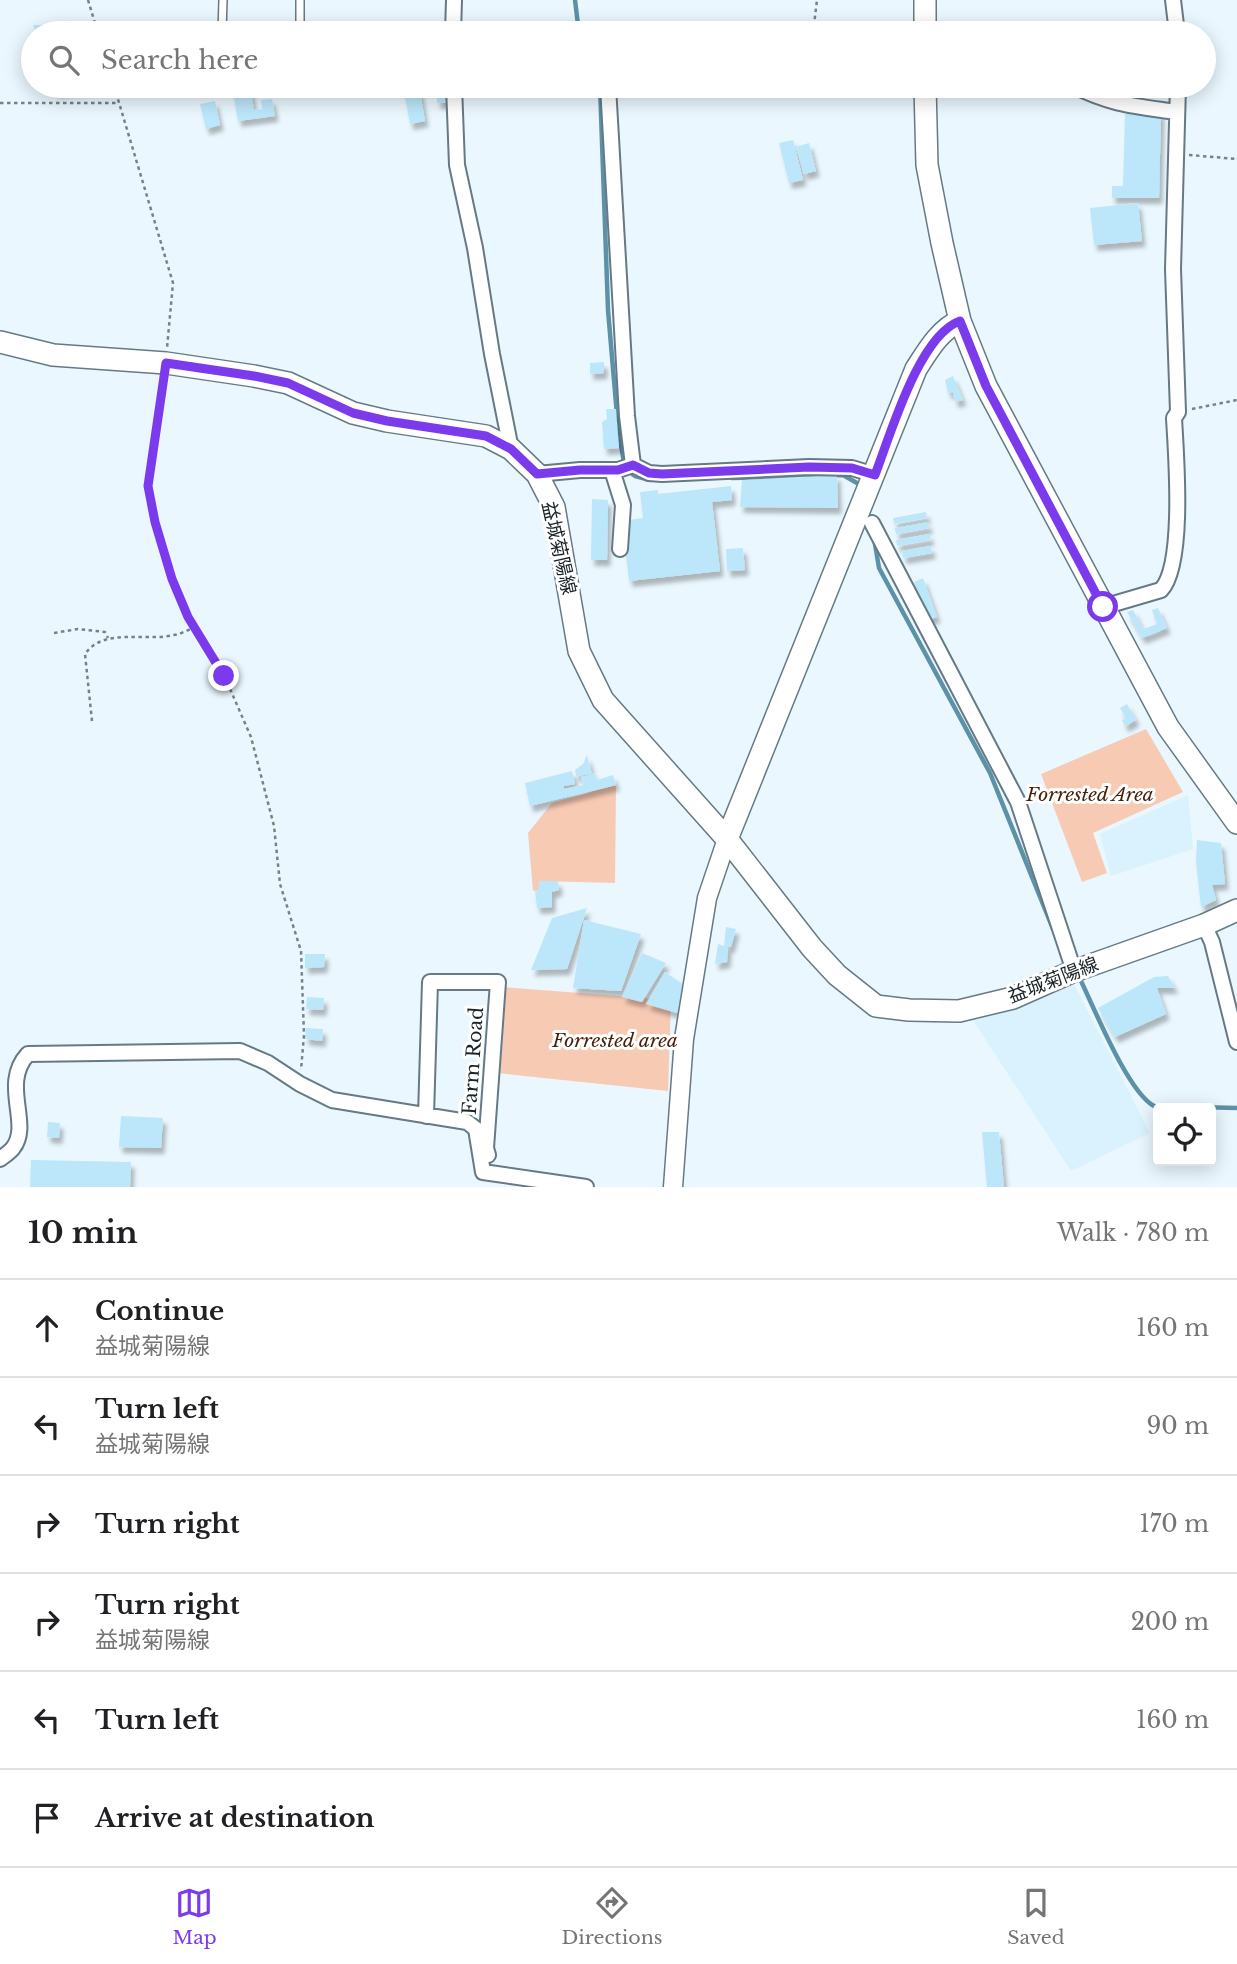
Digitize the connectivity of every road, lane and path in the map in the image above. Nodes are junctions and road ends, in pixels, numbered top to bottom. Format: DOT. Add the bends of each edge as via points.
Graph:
graph roads {
  1 [pos="88,0"];
  2 [pos="223,0"];
  3 [pos="300,0"];
  4 [pos="454,0"];
  5 [pos="817,0"];
  6 [pos="925,0"];
  7 [pos="1173,0"];
  8 [pos="94,21"];
  9 [pos="222,21"];
  10 [pos="300,21"];
  11 [pos="453,21"];
  12 [pos="814,21"];
  13 [pos="925,21"];
  14 [pos="1176,21"];
  15 [pos="118,98"];
  16 [pos="454,98"];
  17 [pos="609,98"];
  18 [pos="925,98"];
  19 [pos="1098,98"];
  20 [pos="1177,98"];
  21 [pos="0,103"];
  22 [pos="119,103"];
  23 [pos="1176,111"];
  24 [pos="1175,154"];
  25 [pos="1237,159"];
  26 [pos="960,321"];
  27 [pos="0,342"];
  28 [pos="166,363"];
  29 [pos="1237,400"];
  30 [pos="1178,412"];
  31 [pos="511,449"];
  32 [pos="633,465"];
  33 [pos="612,470"];
  34 [pos="537,474"];
  35 [pos="875,475"];
  36 [pos="872,523"];
  37 [pos="620,549"];
  38 [pos="1103,607"];
  39 [pos="195,627"];
  40 [pos="54,633"];
  41 [pos="108,638"];
  42 [pos="92,721"];
  43 [pos="1237,823"];
  44 [pos="727,839"];
  45 [pos="1237,910"];
  46 [pos="1204,925"];
  47 [pos="1074,971"];
  48 [pos="1237,1042"];
  49 [pos="300,1084"];
  50 [pos="426,1116"];
  51 [pos="0,1159"];
  52 [pos="497,1174"];
  53 [pos="586,1187"];
  54 [pos="673,1187"];
  1 -- 8 [label="path"];
  2 -- 9 [label="lane"];
  3 -- 10 [label="lane"];
  4 -- 11 [label="street"];
  5 -- 12 [label="path"];
  6 -- 13 [label="main road"];
  7 -- 14 [label="street"];
  15 -- 22 [label="path"];
  16 -- 31 [label="street" via="457,165"];
  17 -- 32 [label="street"];
  18 -- 26 [label="main road" via="927,165"];
  19 -- 23 [label="street"];
  20 -- 23 [label="street"];
  21 -- 22 [label="path"];
  22 -- 28 [label="path" via="173,283"];
  23 -- 24 [label="street"];
  24 -- 25 [label="path"];
  24 -- 30 [label="street"];
  26 -- 35 [label="main road" via="933,344 916,369"];
  26 -- 38 [label="main road" via="986,386"];
  27 -- 28 [label="main road, 益城菊陽線" via="53,355"];
  28 -- 31 [label="main road, 益城菊陽線" via="288,383 353,413 486,436"];
  28 -- 39 [label="path" via="148,486 172,579"];
  29 -- 30 [label="path"];
  30 -- 38 [label="street" via="1174,418 1176,538 1169,578 1161,590"];
  31 -- 34 [label="main road, 益城菊陽線"];
  32 -- 33 [label="street"];
  32 -- 35 [label="street" via="662,474 809,467 852,468"];
  33 -- 34 [label="street"];
  33 -- 37 [label="street" via="623,505"];
  34 -- 44 [label="main road, 益城菊陽線" via="554,506 579,651 603,700"];
  35 -- 44 [label="main road"];
  36 -- 47 [label="street" via="1018,802"];
  38 -- 43 [label="main road" via="1168,727"];
  39 -- 41 [label="path" via="173,635"];
  39 -- 49 [label="path" via="224,676 251,737 274,826 280,884 302,951"];
  40 -- 41 [label="path" via="78,629 105,632"];
  41 -- 42 [label="path" via="92,643 85,654"];
  44 -- 47 [label="main road, 益城菊陽線" via="812,948 876,1006 959,1011 1013,998"];
  44 -- 54 [label="street" via="707,898 684,1039"];
  45 -- 46 [label="main road, 益城菊陽線"];
  46 -- 47 [label="main road, 益城菊陽線"];
  46 -- 48 [label="street"];
  49 -- 50 [label="street" via="331,1101"];
  49 -- 51 [label="street" via="240,1051 28,1054 15,1075 18,1133 14,1147"];
  50 -- 52 [label="street" via="467,1122 476,1129 482,1172"];
  50 -- 52 [label="street, Farm Road" via="430,982 498,982 486,1148"];
  52 -- 53 [label="street"];
}
